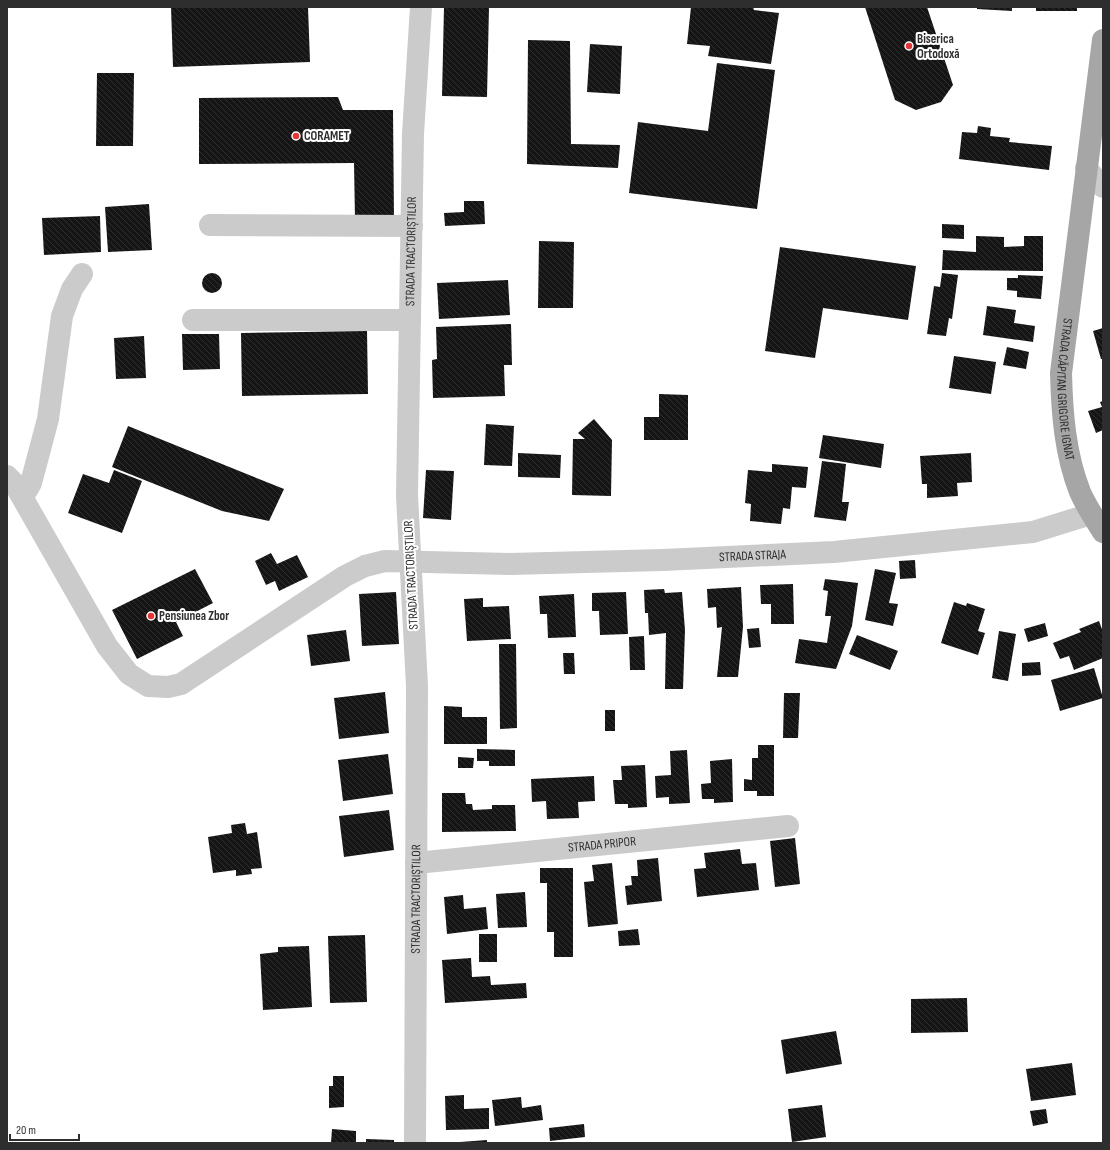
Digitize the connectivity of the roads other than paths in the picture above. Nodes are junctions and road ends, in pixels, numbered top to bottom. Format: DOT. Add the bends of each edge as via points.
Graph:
graph roads {
  1 [pos="421,7"];
  2 [pos="1103,40"];
  3 [pos="1086,168"];
  4 [pos="1103,187"];
  5 [pos="210,225"];
  6 [pos="412,226"];
  7 [pos="82,274"];
  8 [pos="193,320"];
  9 [pos="410,320"];
  10 [pos="7,476"];
  11 [pos="21,495"];
  12 [pos="1091,514"];
  13 [pos="1103,532"];
  14 [pos="410,562"];
  15 [pos="788,826"];
  16 [pos="416,863"];
  17 [pos="415,1143"];
  1 -- 6 [label="street, STRADA TRACTORIȘTILOR" via="413,134"];
  2 -- 3 [label="main road, STRADA CĂPITAN GRIGORE IGNAT"];
  3 -- 4 [label="street"];
  3 -- 12 [label="main road, STRADA CĂPITAN GRIGORE IGNAT" via="1061,373 1062,413 1068,450 1080,493"];
  5 -- 6 [label="street"];
  6 -- 9 [label="street, STRADA TRACTORIȘTILOR"];
  7 -- 11 [label="street" via="72,289 62,316 48,419 31,483"];
  8 -- 9 [label="street"];
  9 -- 14 [label="street, STRADA TRACTORIȘTILOR"];
  10 -- 11 [label="street, STRADA STRAJA"];
  11 -- 14 [label="street, STRADA STRAJA" via="107,646 129,674 148,686 168,687 181,684 345,576 365,566 385,562"];
  12 -- 13 [label="main road, STRADA CĂPITAN GRIGORE IGNAT"];
  12 -- 14 [label="street, STRADA STRAJA" via="1033,532 834,552 541,563"];
  14 -- 16 [label="street, STRADA TRACTORIȘTILOR" via="417,686"];
  15 -- 16 [label="street, STRADA PRIPOR"];
  16 -- 17 [label="street, STRADA TRACTORIȘTILOR"];
}
